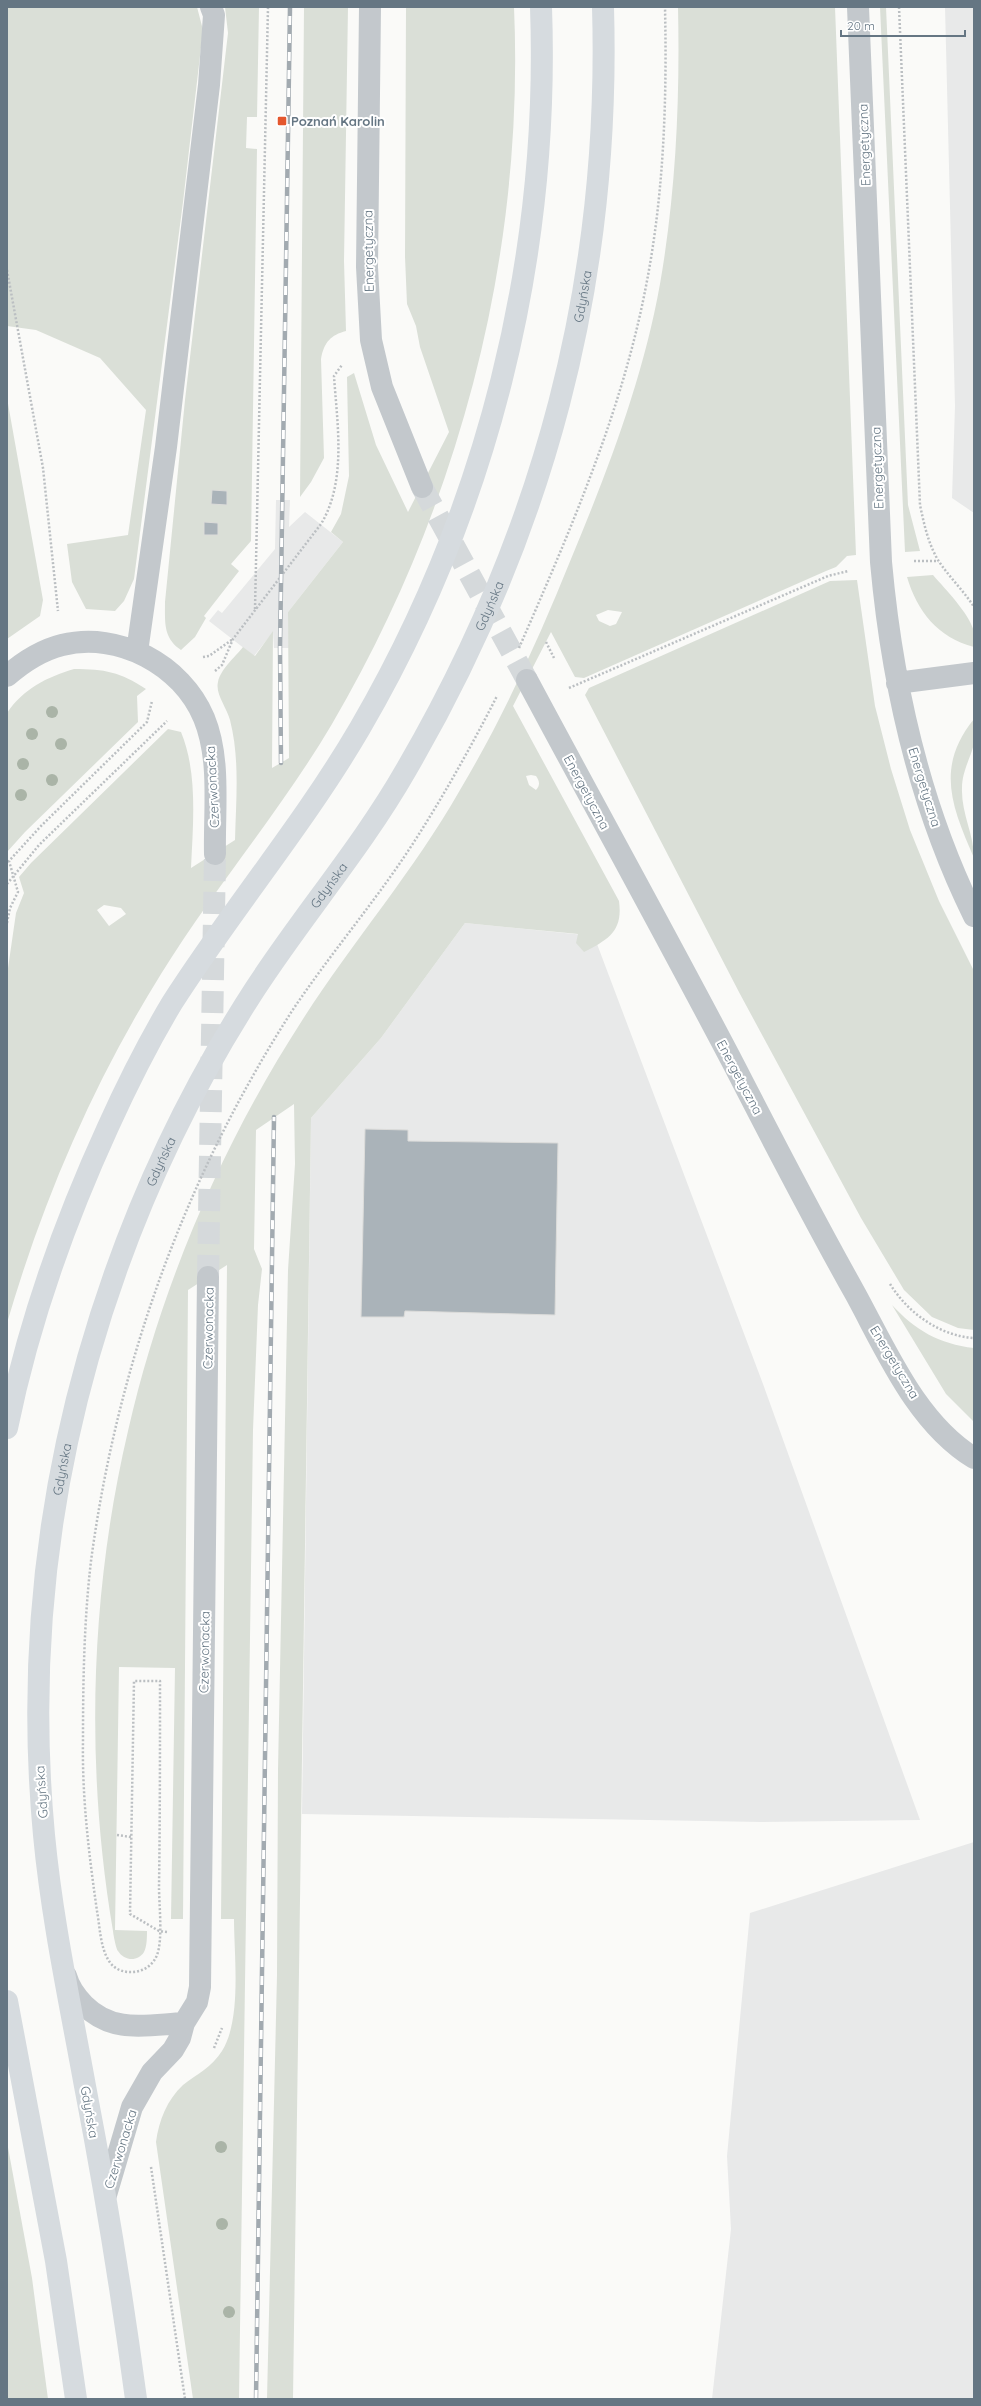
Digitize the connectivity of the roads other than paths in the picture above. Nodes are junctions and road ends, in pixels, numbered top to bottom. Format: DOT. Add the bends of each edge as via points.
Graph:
graph roads {
  1 [pos="211,7"];
  2 [pos="370,7"];
  3 [pos="541,7"];
  4 [pos="603,7"];
  5 [pos="858,7"];
  6 [pos="422,487"];
  7 [pos="137,652"];
  8 [pos="974,673"];
  9 [pos="7,676"];
  10 [pos="527,680"];
  11 [pos="897,682"];
  12 [pos="215,854"];
  13 [pos="974,916"];
  14 [pos="208,1277"];
  15 [pos="7,1428"];
  16 [pos="974,1458"];
  17 [pos="65,1973"];
  18 [pos="7,2001"];
  19 [pos="184,2023"];
  20 [pos="106,2195"];
  21 [pos="76,2399"];
  22 [pos="136,2399"];
  1 -- 7 [label="street" via="214,15 209,85 166,447"];
  2 -- 6 [label="street, Energetyczna" via="367,267 371,340 382,387"];
  3 -- 15 [label="main road" via="540,126 530,238 510,347 491,422 469,492 427,597 395,664 358,731 320,792 231,915 170,1007 119,1104 88,1171 49,1275 27,1346"];
  4 -- 17 [label="main road, Gdyńska" via="604,101 590,258 565,386 527,514 469,653 404,776 366,835 253,991 180,1118 135,1218 87,1363 68,1436 54,1508 45,1581 40,1662 39,1764 44,1838"];
  5 -- 11 [label="street, Energetyczna" via="881,562 887,624"];
  7 -- 9 [label="street, Czerwonacka" via="100,642 62,645 21,664"];
  7 -- 12 [label="street, Czerwonacka" via="153,660 177,679 192,696 204,718 213,759"];
  8 -- 11 [label="street"];
  10 -- 16 [label="street, Energetyczna" via="691,984 824,1239 904,1381 930,1417 959,1449"];
  11 -- 13 [label="street, Energetyczna" via="913,753 935,823 956,879"];
  14 -- 19 [label="street, Czerwonacka" via="201,1960 199,1995 193,2011"];
  17 -- 19 [label="street" via="77,1997 100,2019 112,2024 133,2026"];
  17 -- 20 [label="main road, Gdyńska"];
  18 -- 21 [label="main road" via="55,2254"];
  19 -- 20 [label="street, Czerwonacka" via="173,2050 152,2072 132,2107"];
  20 -- 22 [label="main road, Gdyńska"];
}
